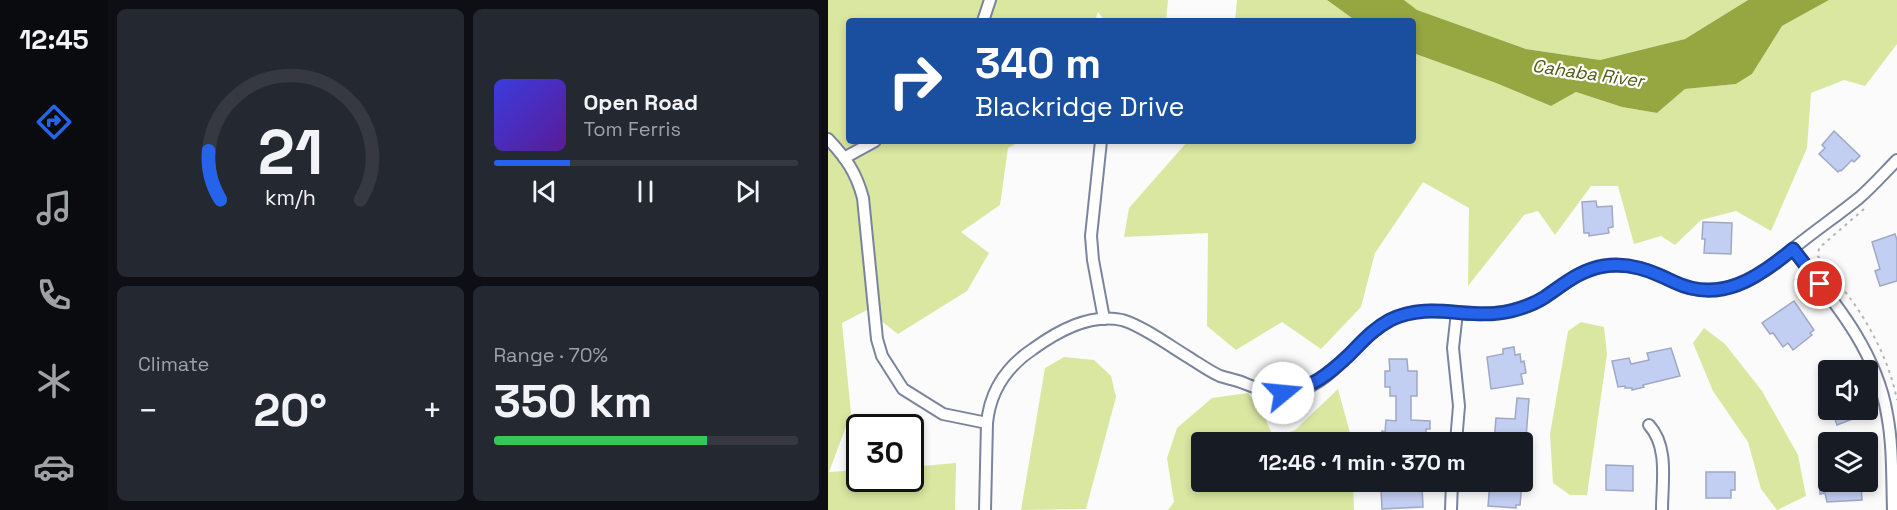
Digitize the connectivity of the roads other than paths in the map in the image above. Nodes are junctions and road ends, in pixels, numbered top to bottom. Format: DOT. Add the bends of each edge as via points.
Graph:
graph roads {
  1 [pos="990,0"];
  2 [pos="984,18"];
  3 [pos="828,139"];
  4 [pos="870,144"];
  5 [pos="1101,144"];
  6 [pos="844,158"];
  7 [pos="1897,160"];
  8 [pos="1793,249"];
  9 [pos="1457,312"];
  10 [pos="1104,319"];
  11 [pos="987,423"];
  12 [pos="1649,425"];
  13 [pos="1457,432"];
  14 [pos="1452,492"];
  15 [pos="985,510"];
  16 [pos="1451,510"];
  17 [pos="1662,510"];
  18 [pos="1893,510"];
  1 -- 2 [label="street"];
  3 -- 6 [label="street"];
  4 -- 6 [label="street"];
  5 -- 10 [label="street" via="1091,236"];
  6 -- 11 [label="street" via="853,168 863,198 882,356 903,389 919,401 943,414"];
  7 -- 8 [label="street" via="1861,196"];
  8 -- 9 [label="street" via="1767,270 1723,289 1693,289 1640,268 1604,266 1574,276 1532,304 1488,314"];
  8 -- 18 [label="street" via="1850,323 1872,365 1887,412"];
  9 -- 10 [label="street" via="1432,310 1391,320 1367,336 1320,379 1300,391 1283,393 1266,392 1220,375 1139,327"];
  9 -- 13 [label="street" via="1453,348 1459,406"];
  10 -- 11 [label="street" via="1076,324 1027,352 997,386"];
  11 -- 15 [label="street"];
  12 -- 17 [label="street" via="1661,443"];
  14 -- 16 [label="street"];
}
